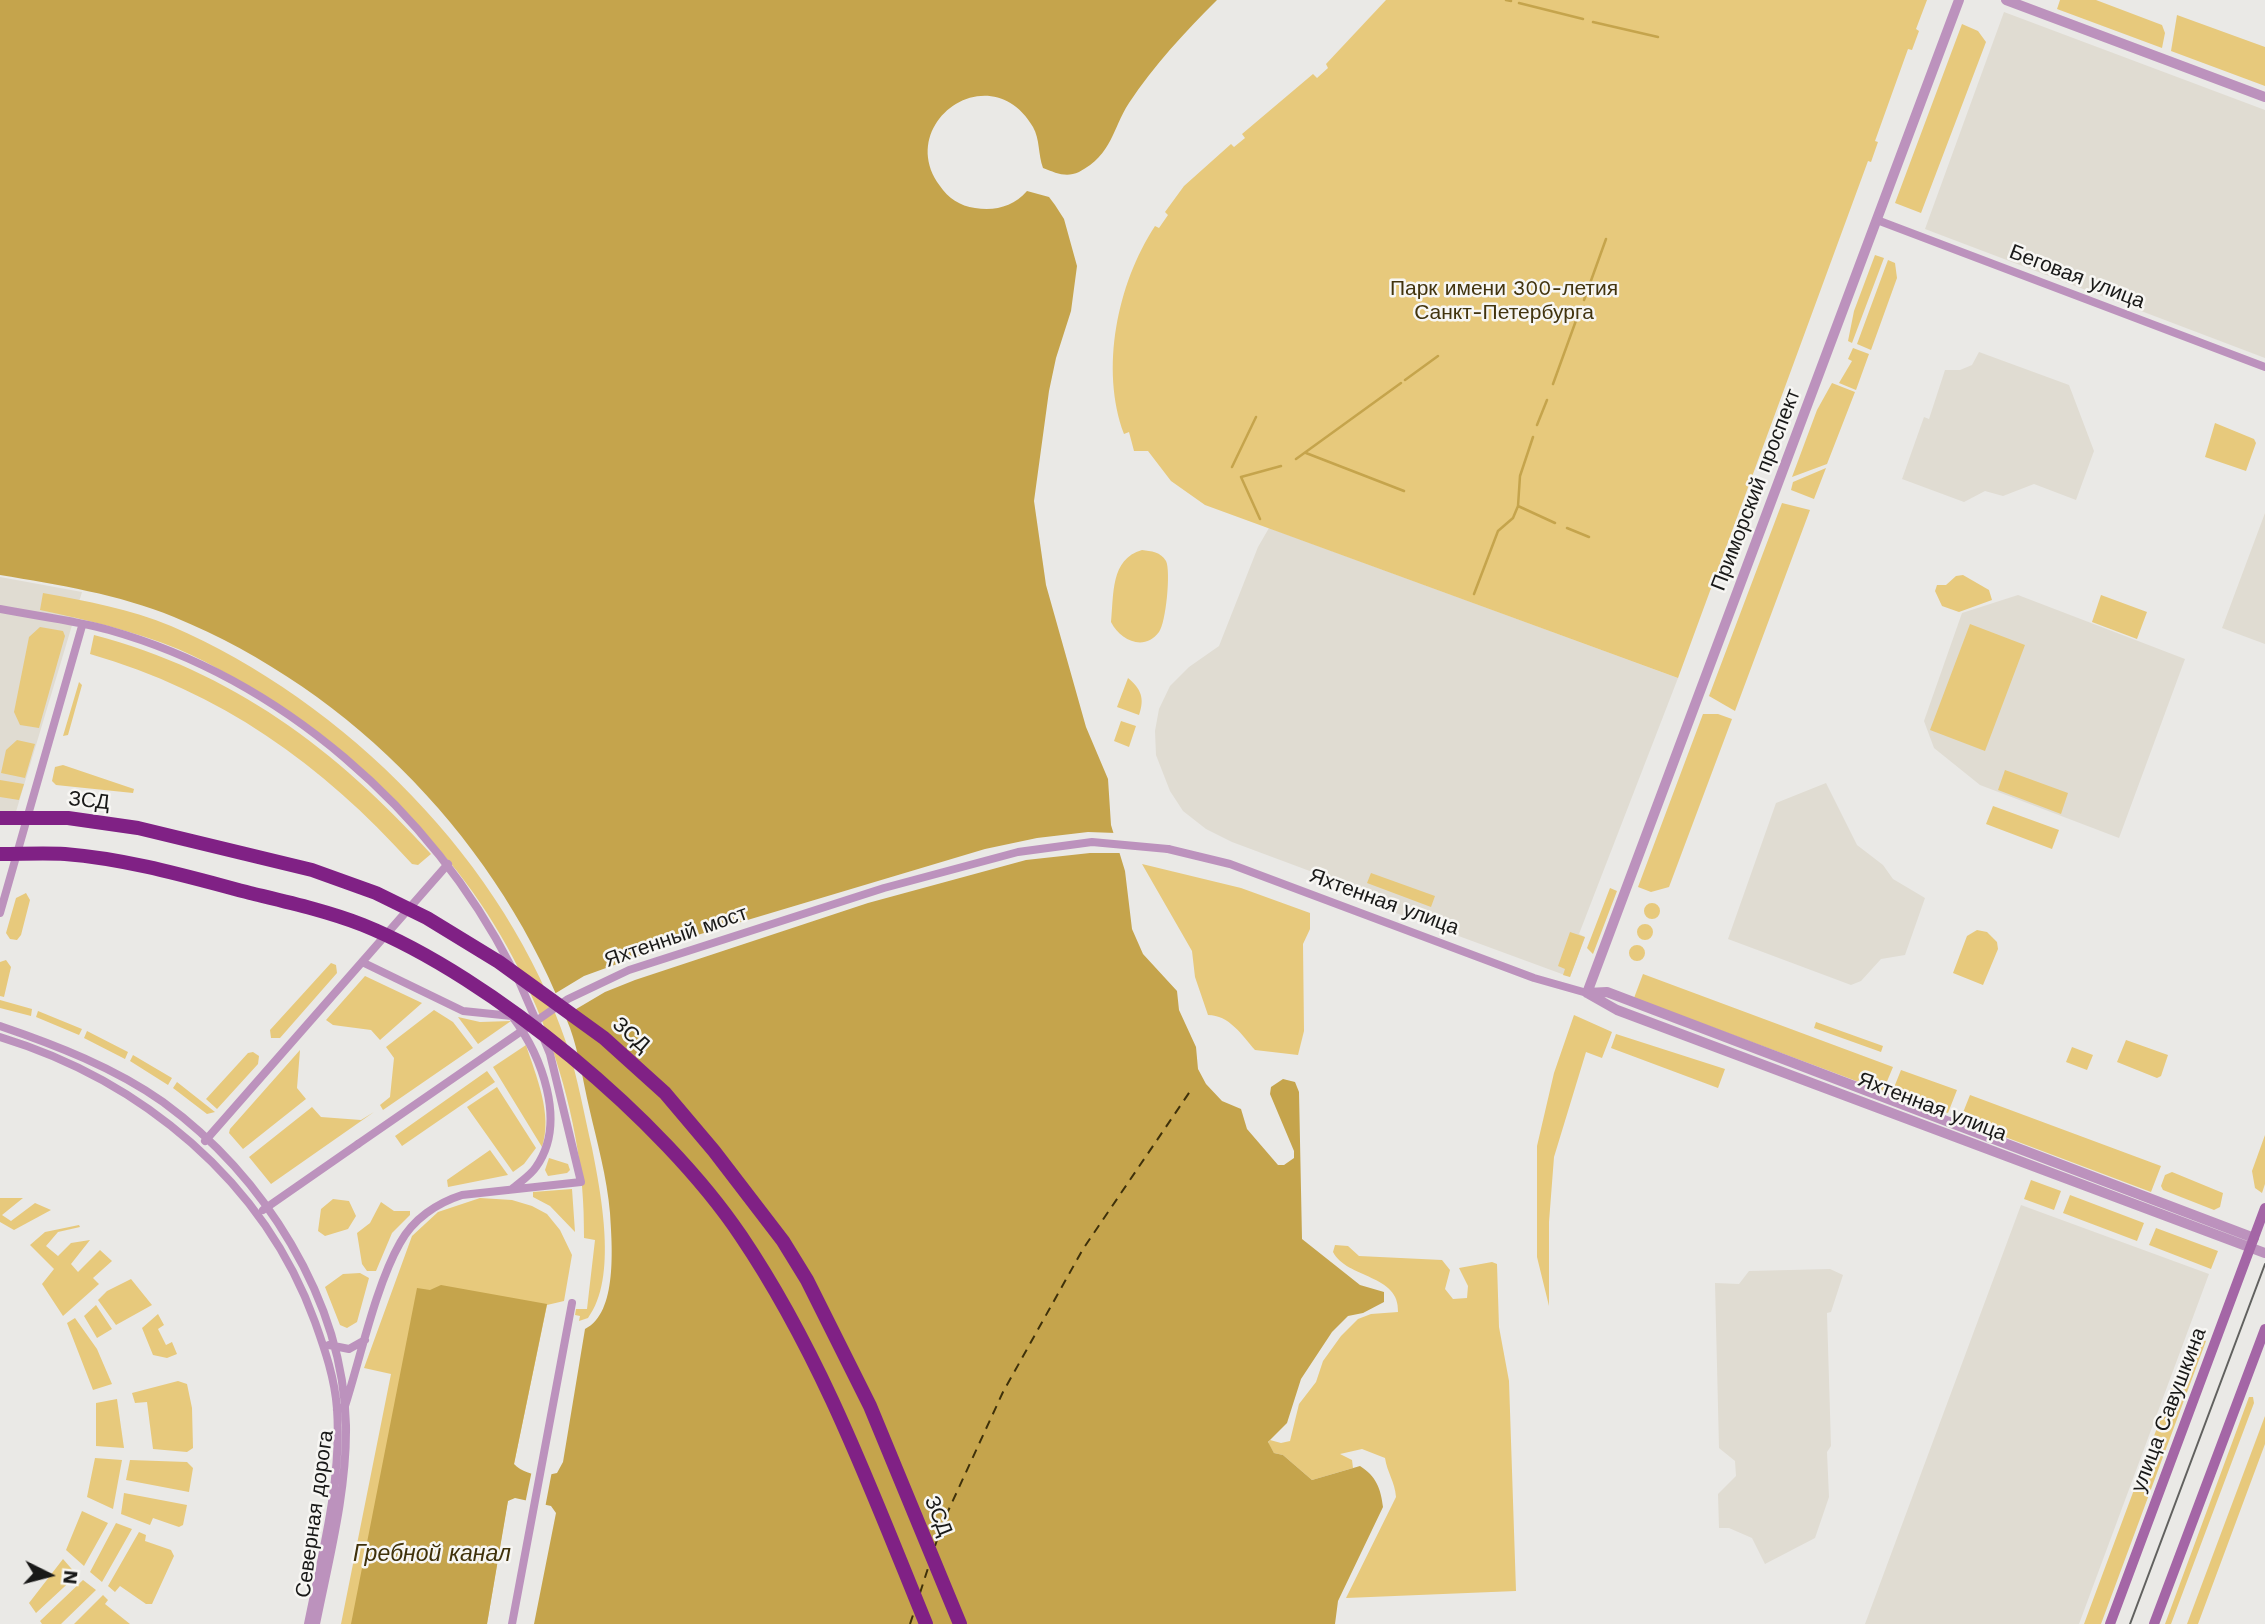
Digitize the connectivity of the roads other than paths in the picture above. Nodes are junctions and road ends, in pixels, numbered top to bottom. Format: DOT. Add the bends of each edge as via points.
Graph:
graph roads {
  1 [pos="1959,0"];
  2 [pos="2006,0"];
  3 [pos="2265,97"];
  4 [pos="1877,220"];
  5 [pos="2265,366"];
  6 [pos="0,609"];
  7 [pos="82,626"];
  8 [pos="0,818"];
  9 [pos="1168,849"];
  10 [pos="0,853"];
  11 [pos="448,864"];
  12 [pos="0,913"];
  13 [pos="362,961"];
  14 [pos="1587,993"];
  15 [pos="0,1026"];
  16 [pos="0,1037"];
  17 [pos="207,1139"];
  18 [pos="199,1148"];
  19 [pos="512,1188"];
  20 [pos="266,1208"];
  21 [pos="2265,1208"];
  22 [pos="256,1215"];
  23 [pos="2257,1242"];
  24 [pos="2265,1253"];
  25 [pos="572,1303"];
  26 [pos="2265,1329"];
  27 [pos="367,1338"];
  28 [pos="329,1345"];
  29 [pos="341,1408"];
  30 [pos="308,1624"];
  31 [pos="316,1624"];
  32 [pos="512,1624"];
  33 [pos="926,1624"];
  34 [pos="960,1624"];
  35 [pos="2110,1624"];
  36 [pos="2154,1624"];
  1 -- 4 [label="street, Приморский проспект"];
  2 -- 3 [label="street"];
  4 -- 5 [label="street, Беговая улица"];
  4 -- 14 [label="street, Приморский проспект"];
  6 -- 7 [label="street"];
  7 -- 11 [label="street" via="107,629 184,658 282,713 371,780"];
  7 -- 12 [label="street"];
  8 -- 34 [label="highway, ЗСД, bridge" via="68,818 138,828 312,870 427,918 499,962 604,1038 665,1093 706,1141 807,1280 870,1406"];
  9 -- 14 [label="street, Яхтенная улица" via="1230,864 1534,978"];
  9 -- 20 [label="street, Яхтенный мост, bridge" via="1092,842 1018,852 884,888 629,970 568,999"];
  10 -- 33 [label="highway, bridge" via="65,854 130,863 363,926 483,991 578,1063 677,1155 742,1237 808,1347"];
  11 -- 13 [label="street"];
  11 -- 19 [label="street" via="496,936 541,1032 581,1182"];
  13 -- 17 [label="street"];
  13 -- 19 [label="street" via="463,1012 512,1016 530,1040 551,1122 548,1143 536,1168"];
  14 -- 23 [label="street, Яхтенная улица" via="1610,1007"];
  15 -- 17 [label="street, Северная дорога" via="62,1048 133,1084 162,1101"];
  16 -- 18 [label="street, Северная дорога" via="87,1070 156,1112"];
  17 -- 18 [label="street"];
  17 -- 20 [label="street, Северная дорога"];
  18 -- 22 [label="street, Северная дорога"];
  19 -- 27 [label="street" via="463,1195 422,1216 401,1241"];
  20 -- 22 [label="street, Яхтенный мост"];
  20 -- 28 [label="street, Северная дорога" via="300,1261"];
  21 -- 23 [label="main road, улица Савушкина"];
  22 -- 28 [label="street, Северная дорога" via="292,1266"];
  23 -- 24 [label="street, Яхтенная улица"];
  23 -- 35 [label="main road, улица Савушкина"];
  25 -- 32 [label="street"];
  26 -- 36 [label="main road"];
  27 -- 28 [label="street" via="349,1349"];
  27 -- 29 [label="street"];
  28 -- 29 [label="street, Северная дорога"];
  29 -- 30 [label="street, Северная дорога" via="331,1502"];
  29 -- 31 [label="street, Северная дорога" via="345,1450 339,1503"];
}
